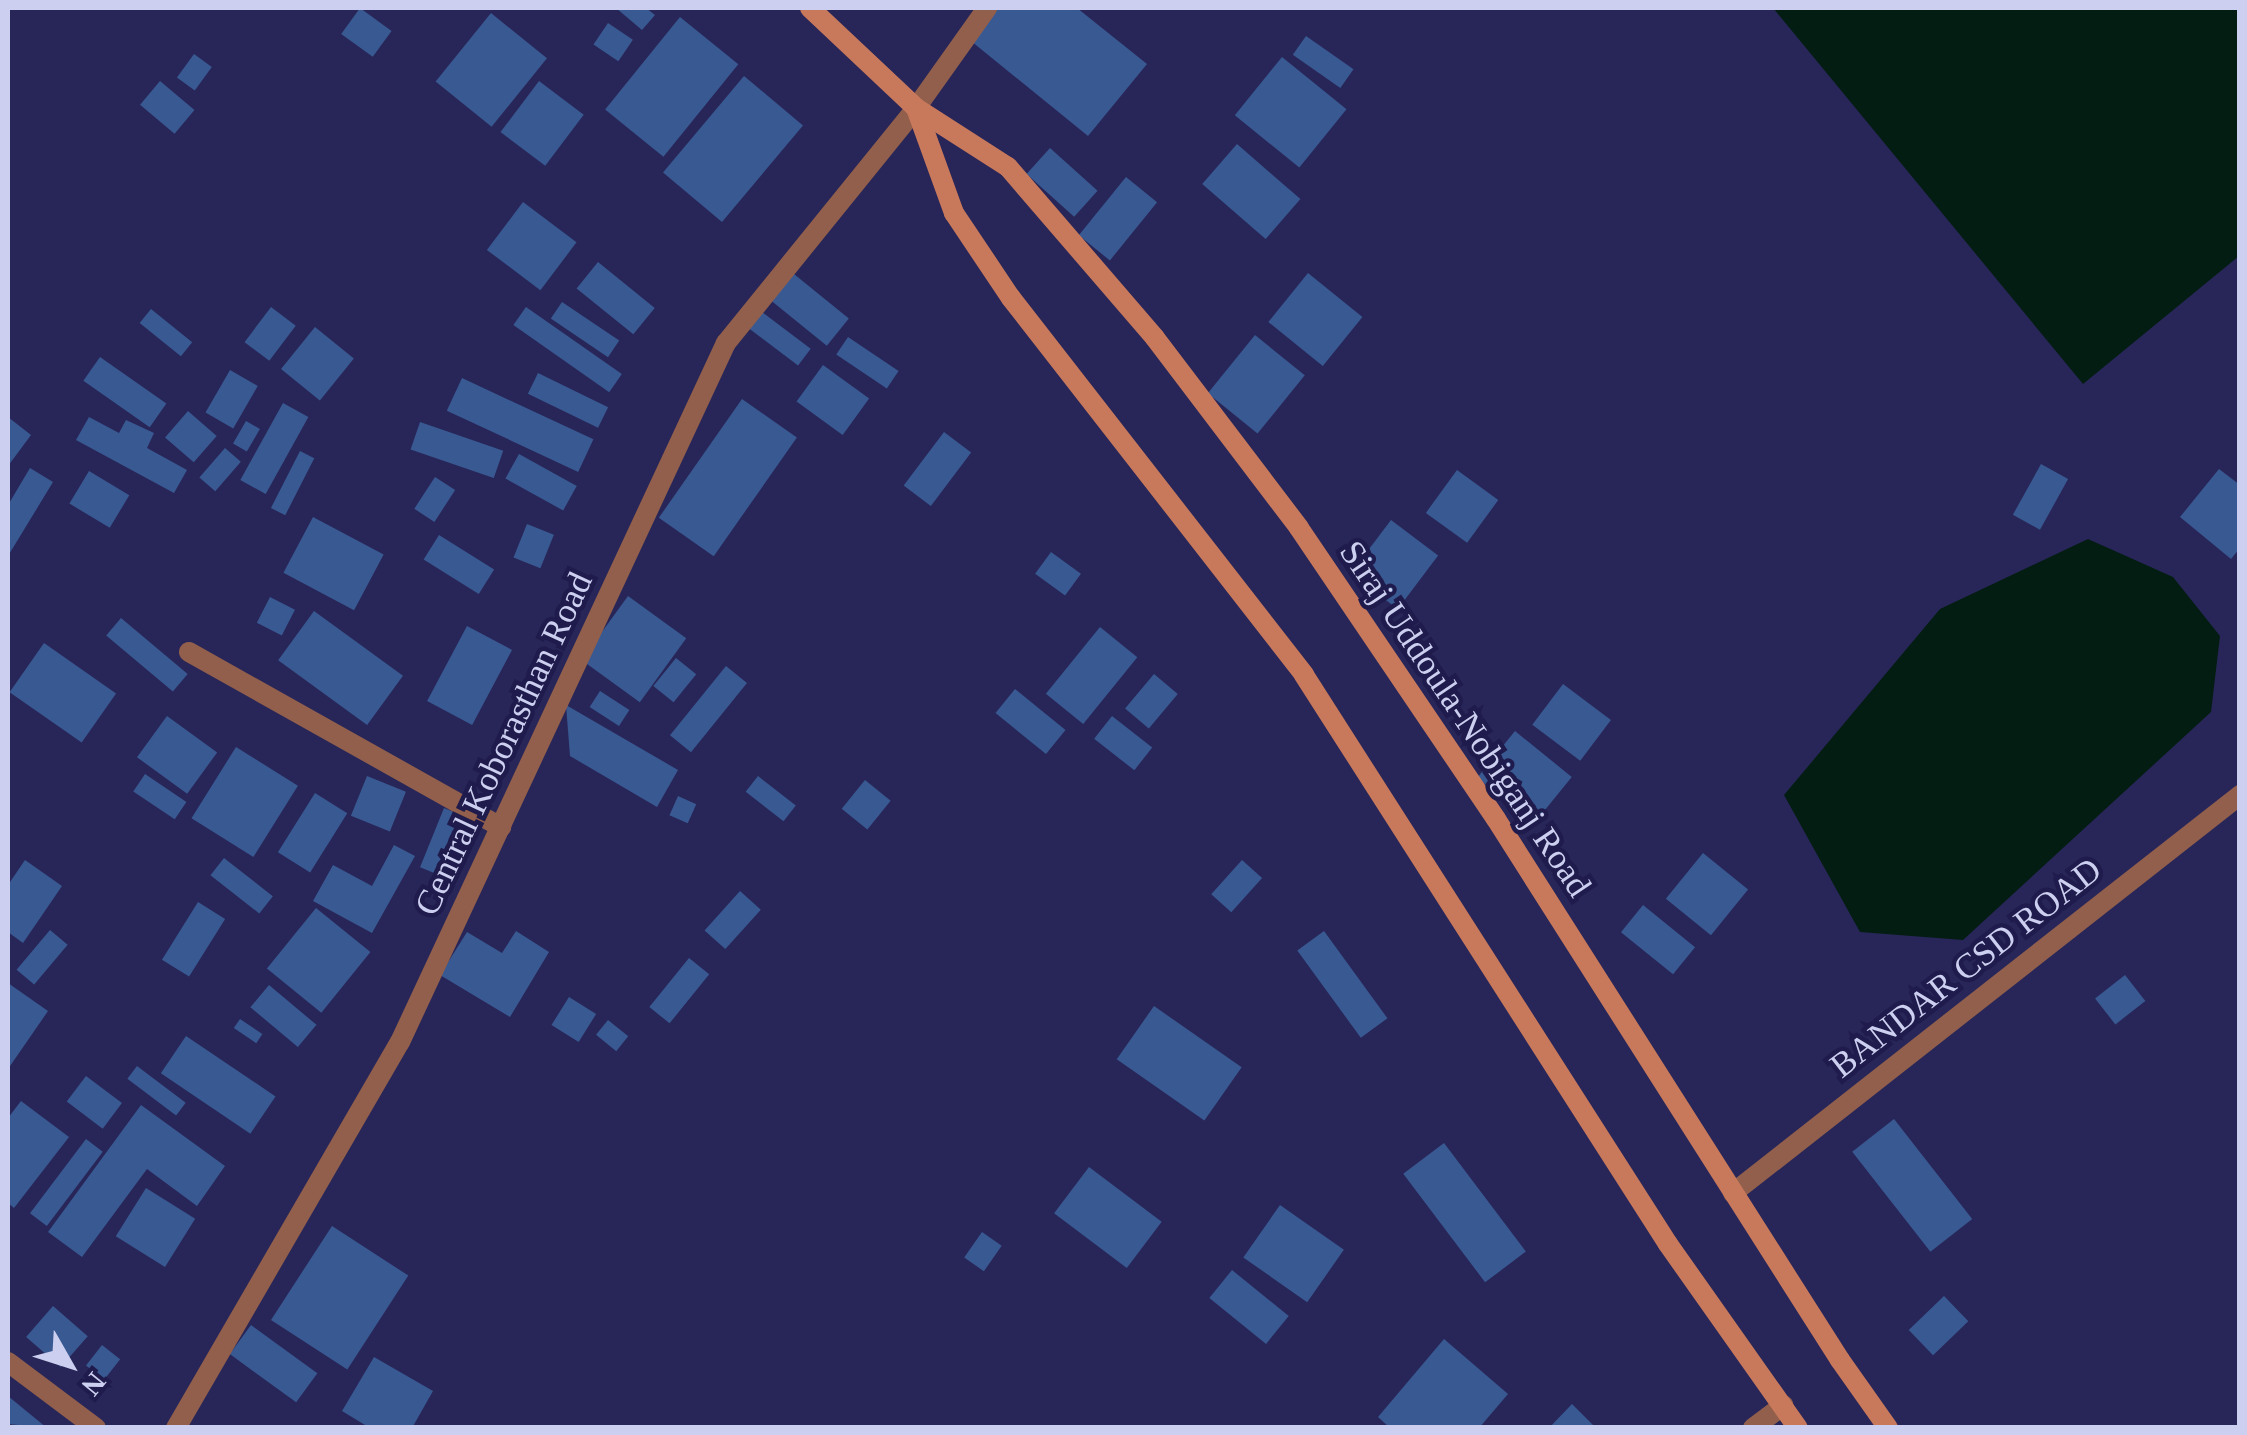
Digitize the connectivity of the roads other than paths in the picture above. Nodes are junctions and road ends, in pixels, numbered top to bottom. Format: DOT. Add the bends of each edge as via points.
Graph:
graph roads {
  1 [pos="810,8"];
  2 [pos="987,8"];
  3 [pos="916,108"];
  4 [pos="190,652"];
  5 [pos="2240,795"];
  6 [pos="502,826"];
  7 [pos="1733,1193"];
  8 [pos="8,1362"];
  9 [pos="1783,1404"];
  10 [pos="96,1428"];
  11 [pos="176,1428"];
  12 [pos="1753,1428"];
  13 [pos="1798,1428"];
  14 [pos="1888,1428"];
  1 -- 3 [label="main road, Siraj Uddoula-Nobiganj Road"];
  2 -- 3 [label="street, Central Koborasthan Road"];
  3 -- 6 [label="street, Central Koborasthan Road" via="726,343"];
  3 -- 7 [label="main road, Siraj Uddoula-Nobiganj Road" via="1008,168 1155,338 1299,528 1496,819"];
  3 -- 9 [label="main road, Siraj Uddoula-Nobiganj Road" via="954,214 1011,298 1304,675 1668,1244"];
  4 -- 6 [label="street"];
  5 -- 7 [label="street, BANDAR CSD ROAD"];
  6 -- 11 [label="street, Central Koborasthan Road" via="400,1042"];
  7 -- 14 [label="main road, Siraj Uddoula-Nobiganj Road"];
  8 -- 10 [label="street"];
  9 -- 12 [label="street"];
  9 -- 13 [label="main road, Siraj Uddoula-Nobiganj Road"];
}
